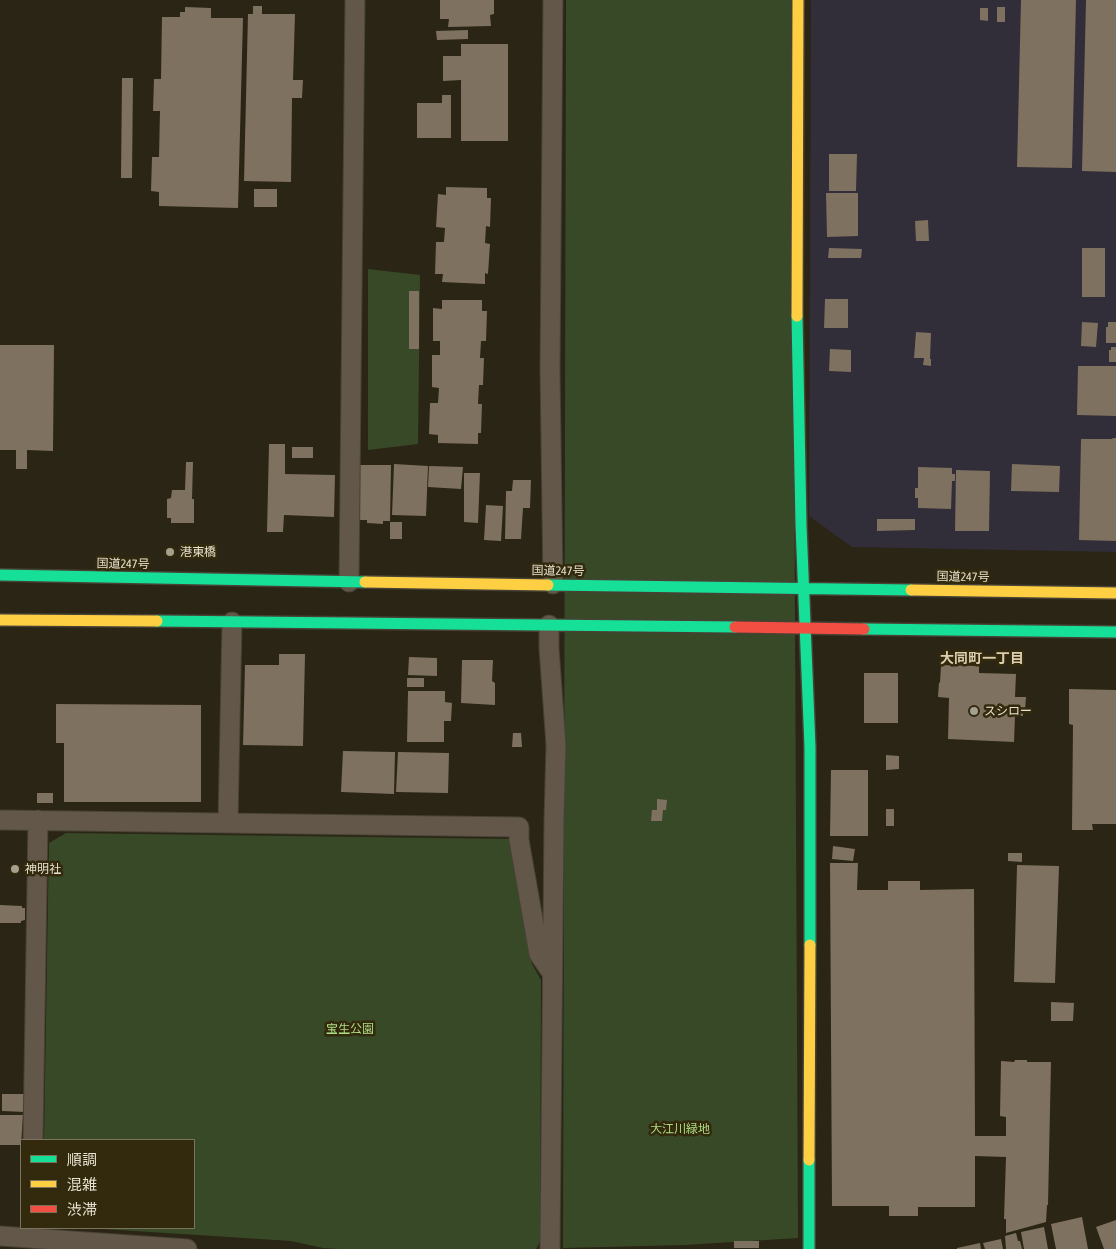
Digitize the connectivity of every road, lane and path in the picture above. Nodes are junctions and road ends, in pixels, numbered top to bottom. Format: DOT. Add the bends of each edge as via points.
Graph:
graph roads {
  1 [pos="355,0"];
  2 [pos="553,0"];
  3 [pos="798,0"];
  4 [pos="0,575"];
  5 [pos="349,582"];
  6 [pos="553,584"];
  7 [pos="803,588"];
  8 [pos="1116,593"];
  9 [pos="0,620"];
  10 [pos="232,622"];
  11 [pos="549,625"];
  12 [pos="805,628"];
  13 [pos="1116,632"];
  14 [pos="0,820"];
  15 [pos="38,820"];
  16 [pos="228,823"];
  17 [pos="552,973"];
  18 [pos="33,1139"];
  19 [pos="32,1233"];
  20 [pos="0,1236"];
  21 [pos="187,1249"];
  22 [pos="550,1249"];
  23 [pos="809,1249"];
  1 -- 5 [label="street"];
  2 -- 6 [label="street" via="550,370"];
  3 -- 7 [label="main road" via="796,285"];
  4 -- 5 [label="main road, 国道247号"];
  5 -- 6 [label="main road, 国道247号"];
  6 -- 7 [label="main road, 国道247号"];
  7 -- 8 [label="main road, 国道247号"];
  7 -- 12 [label="main road"];
  9 -- 10 [label="main road"];
  10 -- 11 [label="main road"];
  10 -- 16 [label="street"];
  11 -- 12 [label="main road"];
  11 -- 17 [label="street" via="556,745"];
  12 -- 13 [label="main road"];
  12 -- 23 [label="main road" via="810,748"];
  14 -- 15 [label="street"];
  15 -- 16 [label="street"];
  15 -- 18 [label="street"];
  16 -- 17 [label="street" via="519,827 539,954"];
  17 -- 22 [label="street"];
  19 -- 20 [label="street"];
  19 -- 21 [label="street"];
}
